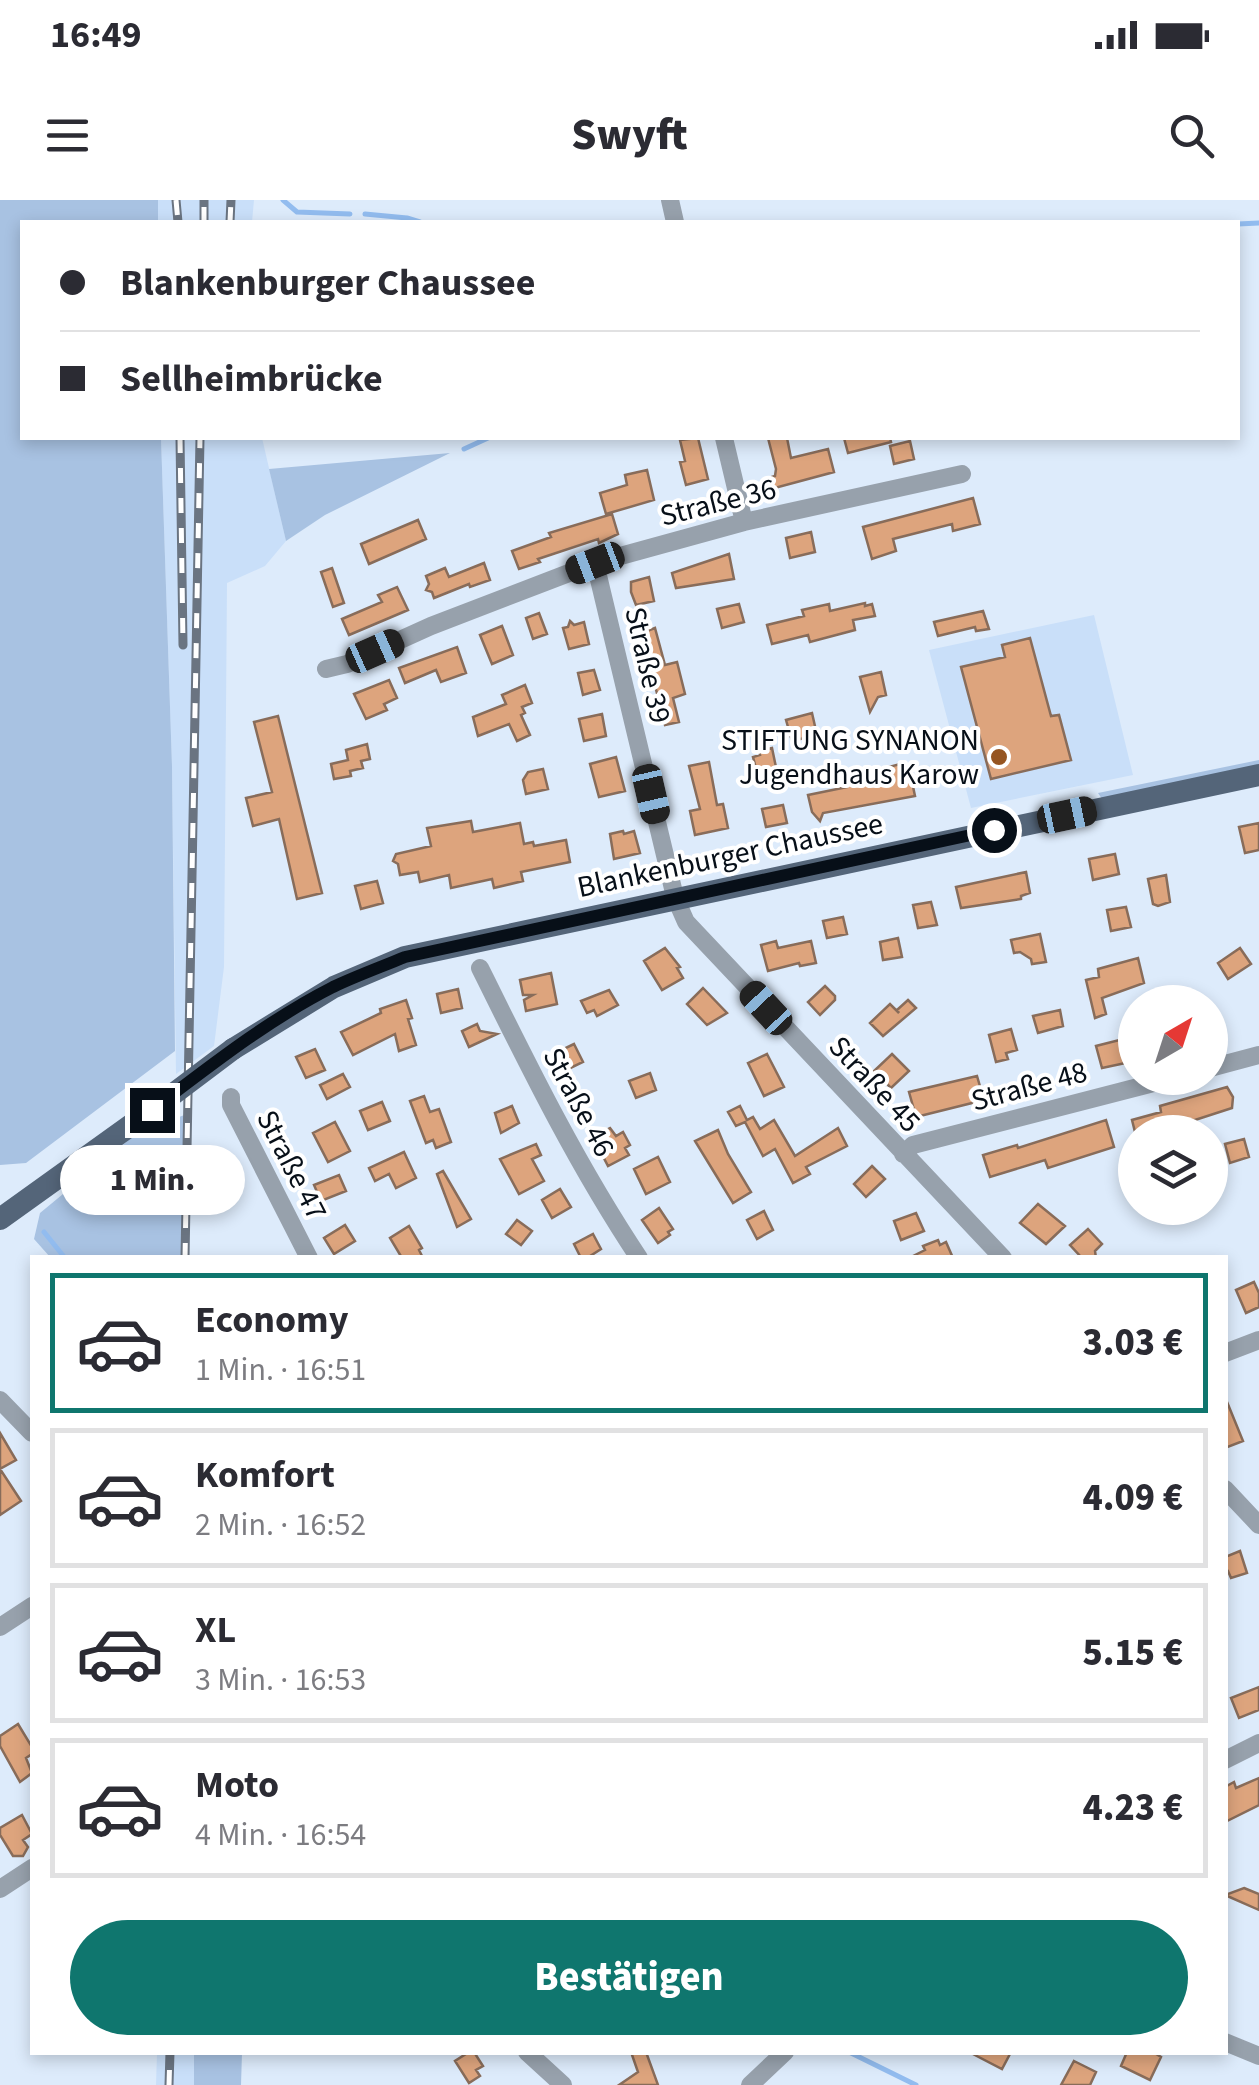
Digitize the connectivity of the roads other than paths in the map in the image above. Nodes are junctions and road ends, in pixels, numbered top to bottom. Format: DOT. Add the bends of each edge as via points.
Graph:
graph roads {
  1 [pos="724,440"];
  2 [pos="962,474"];
  3 [pos="744,522"];
  4 [pos="595,563"];
  5 [pos="326,669"];
  6 [pos="1259,774"];
  7 [pos="675,897"];
  8 [pos="480,968"];
  9 [pos="1259,1055"];
  10 [pos="1228,1063"];
  11 [pos="1118,1092"];
  12 [pos="231,1097"];
  13 [pos="903,1154"];
  14 [pos="4,1217"];
  15 [pos="307,1255"];
  16 [pos="637,1255"];
  17 [pos="1000,1255"];
  18 [pos="1259,1340"];
  19 [pos="1228,1352"];
  20 [pos="0,1400"];
  21 [pos="30,1431"];
  22 [pos="1228,1492"];
  23 [pos="1259,1525"];
  24 [pos="30,1607"];
  25 [pos="0,1627"];
  26 [pos="1259,1743"];
  27 [pos="1228,1758"];
  28 [pos="30,1869"];
  29 [pos="0,1889"];
  30 [pos="1228,2043"];
  31 [pos="530,2055"];
  32 [pos="783,2055"];
  33 [pos="1259,2056"];
  34 [pos="563,2085"];
  35 [pos="750,2085"];
  1 -- 3 [label="street"];
  2 -- 3 [label="street, Straße 36"];
  3 -- 4 [label="street, Straße 36"];
  4 -- 5 [label="street, Straße 36"];
  4 -- 7 [label="street, Straße 39"];
  6 -- 7 [label="main road, Blankenburger Chaussee"];
  7 -- 13 [label="street, Straße 45" via="686,922"];
  7 -- 14 [label="main road, Blankenburger Chaussee, bridge" via="405,957 334,986 233,1049"];
  8 -- 16 [label="street, Straße 46" via="549,1109"];
  9 -- 10 [label="street"];
  11 -- 13 [label="street, Straße 48" via="914,1145"];
  12 -- 15 [label="street, Straße 47"];
  13 -- 17 [label="street, Straße 45"];
  18 -- 19 [label="street"];
  20 -- 21 [label="street"];
  22 -- 23 [label="street"];
  24 -- 25 [label="street"];
  26 -- 27 [label="street"];
  28 -- 29 [label="street"];
  30 -- 33 [label="street"];
  31 -- 34 [label="street"];
  32 -- 35 [label="street"];
}
